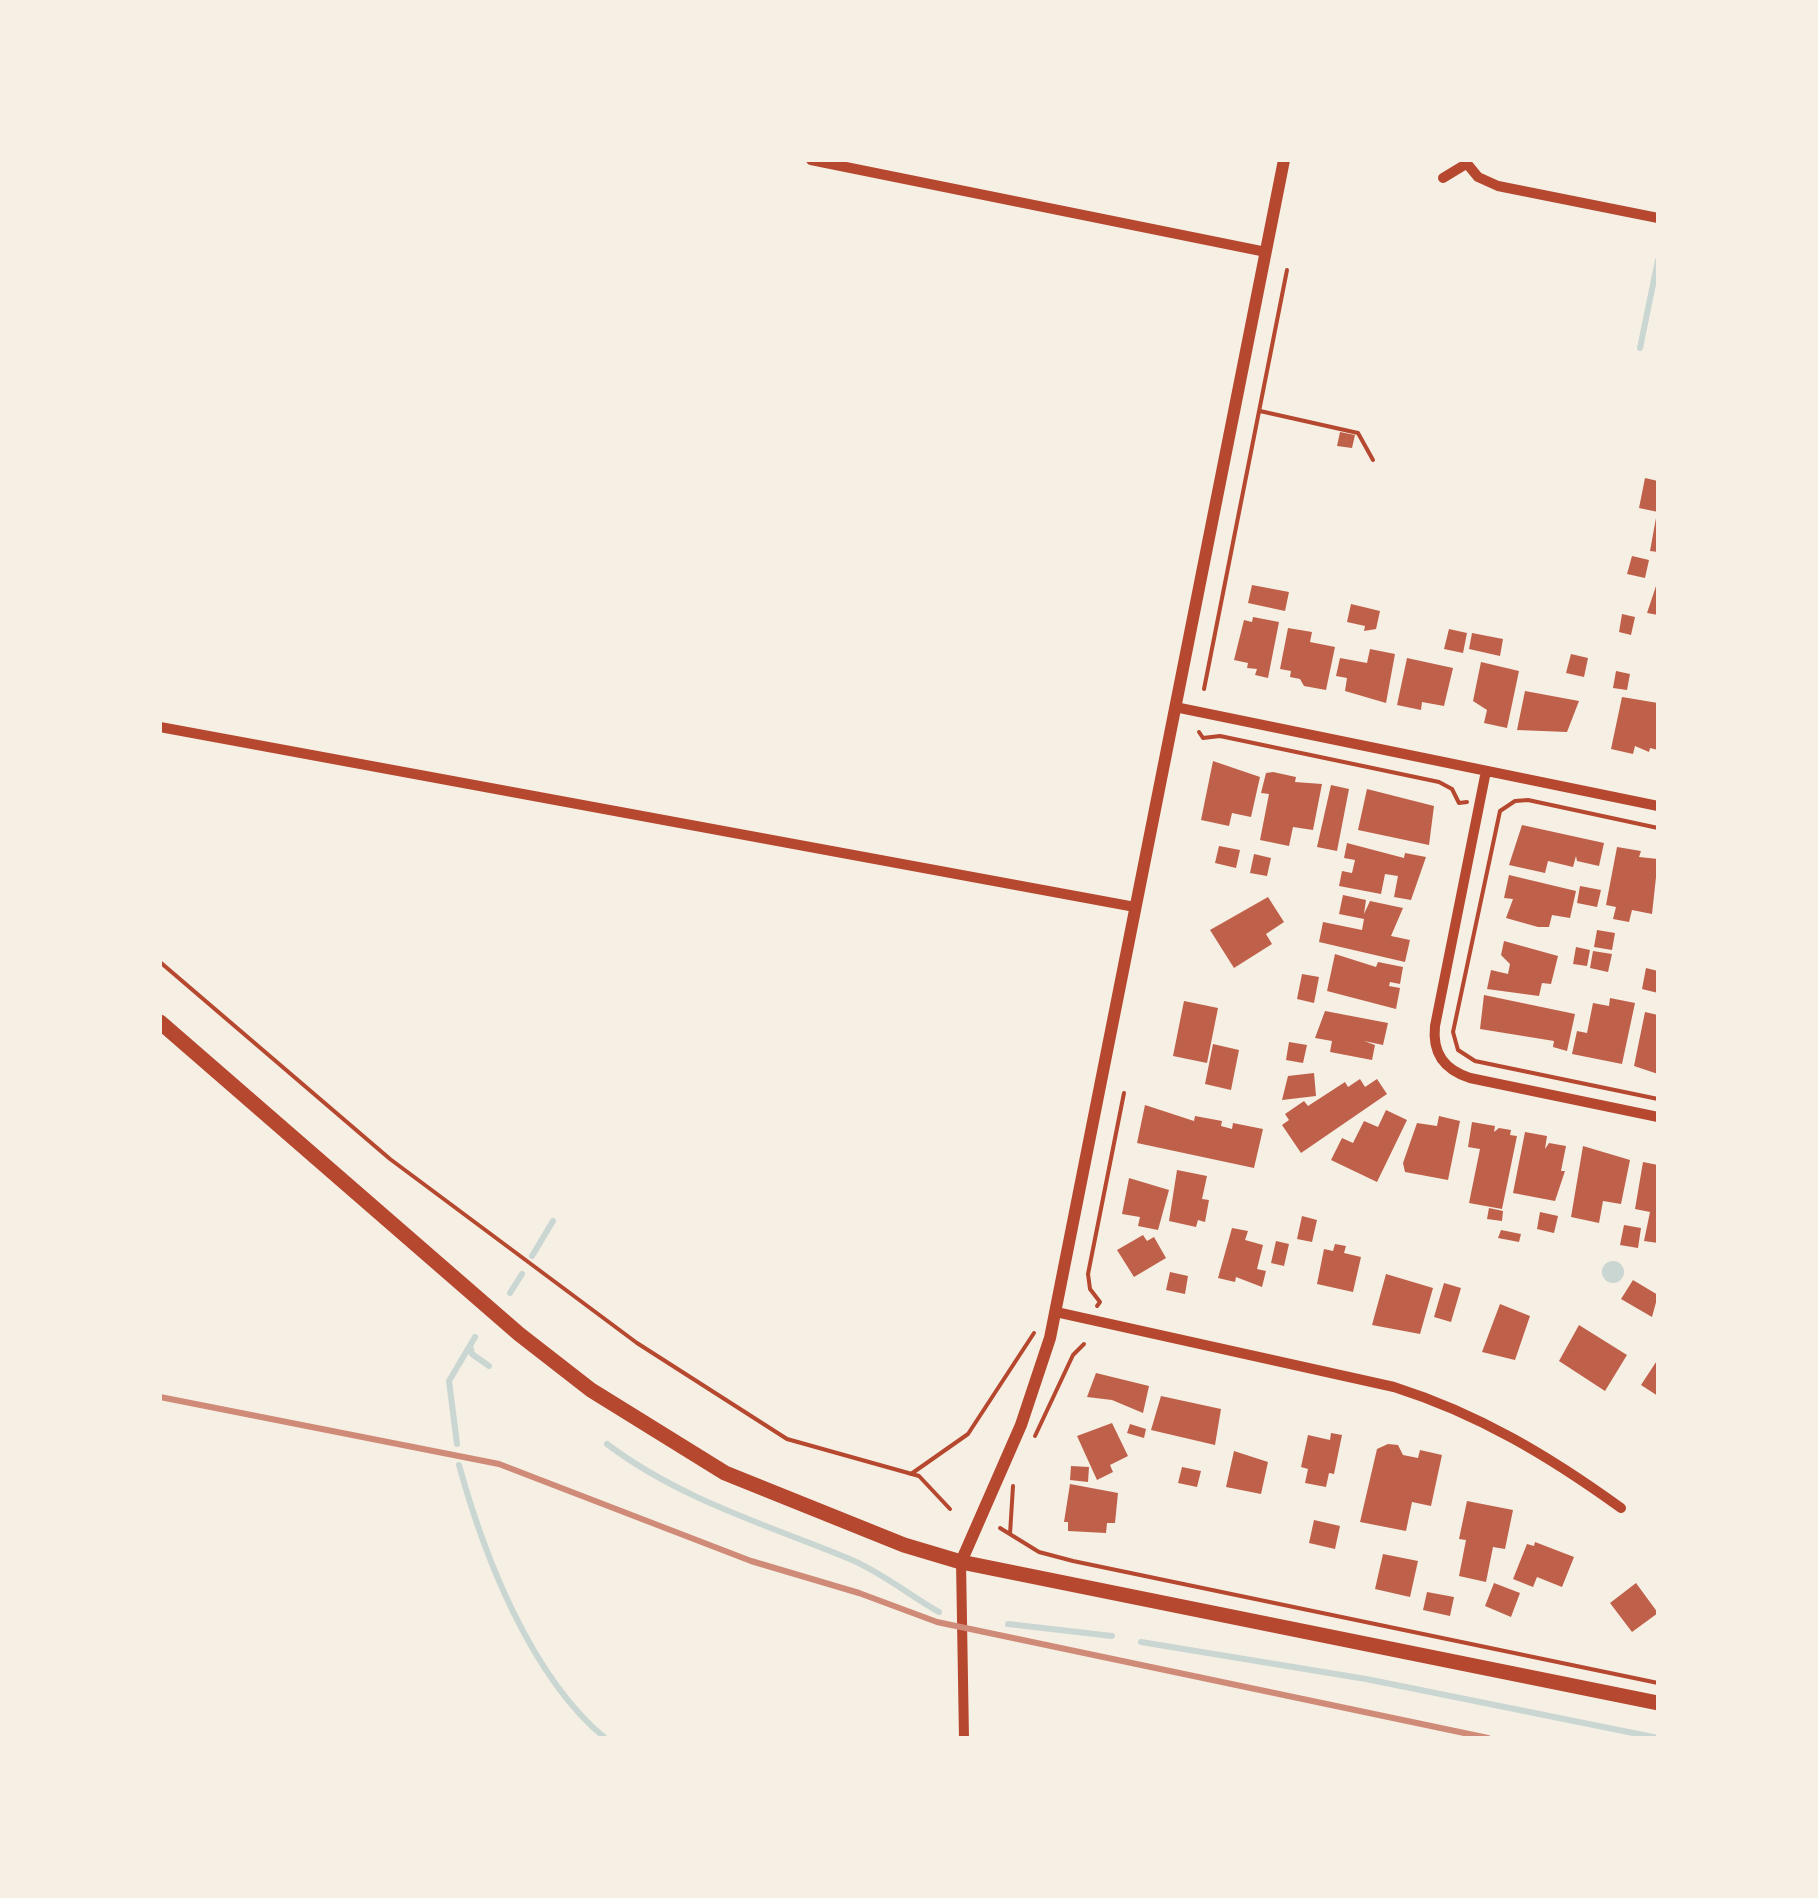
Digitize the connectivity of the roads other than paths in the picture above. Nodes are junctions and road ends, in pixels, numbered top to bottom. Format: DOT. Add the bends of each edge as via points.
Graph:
graph roads {
  1 [pos="811,160"];
  2 [pos="1284,160"];
  3 [pos="1465,162"];
  4 [pos="1443,178"];
  5 [pos="1658,218"];
  6 [pos="1266,252"];
  7 [pos="1175,707"];
  8 [pos="160,727"];
  9 [pos="1486,771"];
  10 [pos="1658,806"];
  11 [pos="1134,907"];
  12 [pos="160,1022"];
  13 [pos="1658,1117"];
  14 [pos="1056,1312"];
  15 [pos="1621,1508"];
  16 [pos="961,1562"];
  17 [pos="1658,1704"];
  18 [pos="964,1738"];
  1 -- 6 [label="street"];
  2 -- 6 [label="street"];
  3 -- 4 [label="street"];
  3 -- 5 [label="street" via="1498,186"];
  6 -- 7 [label="street"];
  7 -- 9 [label="street"];
  7 -- 11 [label="street"];
  8 -- 11 [label="street"];
  9 -- 10 [label="street"];
  9 -- 13 [label="street" via="1436,1026 1437,1063 1470,1078"];
  11 -- 14 [label="street"];
  12 -- 16 [label="main road" via="591,1390 725,1473"];
  14 -- 15 [label="street" via="1442,1402 1518,1440"];
  14 -- 16 [label="street" via="1035,1390"];
  16 -- 17 [label="main road"];
  16 -- 18 [label="street"];
}
